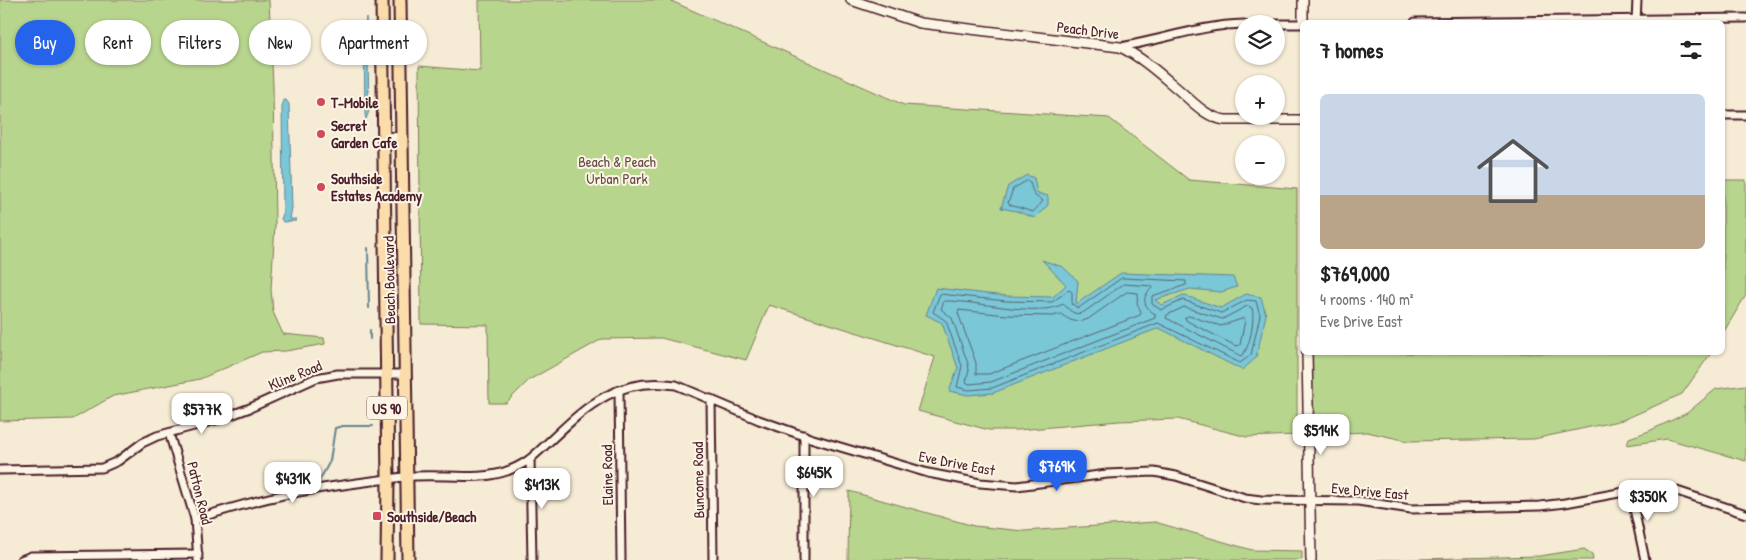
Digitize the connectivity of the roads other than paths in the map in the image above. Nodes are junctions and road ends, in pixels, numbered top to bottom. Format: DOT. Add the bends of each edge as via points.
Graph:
graph roads {
  1 [pos="382,0"];
  2 [pos="400,0"];
  3 [pos="851,0"];
  4 [pos="1303,0"];
  5 [pos="1637,0"];
  6 [pos="1746,18"];
  7 [pos="1303,20"];
  8 [pos="1636,20"];
  9 [pos="1673,20"];
  10 [pos="1300,23"];
  11 [pos="1285,24"];
  12 [pos="1235,25"];
  13 [pos="1120,47"];
  14 [pos="1725,115"];
  15 [pos="1746,115"];
  16 [pos="1300,120"];
  17 [pos="383,136"];
  18 [pos="402,136"];
  19 [pos="1307,355"];
  20 [pos="386,374"];
  21 [pos="405,374"];
  22 [pos="619,390"];
  23 [pos="711,399"];
  24 [pos="169,433"];
  25 [pos="804,436"];
  26 [pos="530,460"];
  27 [pos="0,470"];
  28 [pos="407,477"];
  29 [pos="388,480"];
  30 [pos="1630,490"];
  31 [pos="1310,501"];
  32 [pos="1746,514"];
  33 [pos="195,519"];
  34 [pos="198,557"];
  35 [pos="386,557"];
  36 [pos="106,558"];
  37 [pos="21,560"];
  38 [pos="408,560"];
  39 [pos="532,560"];
  40 [pos="622,560"];
  41 [pos="713,560"];
  42 [pos="804,560"];
  43 [pos="1311,560"];
  44 [pos="1645,560"];
  1 -- 17 [label="highway, US 90"];
  2 -- 18 [label="highway, Beach Boulevard / US 90"];
  3 -- 13 [label="street, Peach Drive" via="920,23"];
  4 -- 7 [label="street"];
  5 -- 8 [label="street"];
  6 -- 9 [label="street"];
  10 -- 11 [label="street"];
  12 -- 13 [label="street" via="1211,26"];
  13 -- 16 [label="street, Peach Drive" via="1139,58 1215,119"];
  14 -- 15 [label="street"];
  17 -- 18 [label="street"];
  17 -- 20 [label="highway, US 90"];
  18 -- 21 [label="highway, Beach Boulevard / US 90"];
  19 -- 31 [label="street"];
  20 -- 21 [label="street, Kline Road"];
  20 -- 24 [label="street, Kline Road" via="327,375 223,418"];
  20 -- 29 [label="highway, US 90"];
  21 -- 28 [label="highway, Beach Boulevard / US 90"];
  22 -- 23 [label="street, Eve Drive East" via="642,383 664,383"];
  22 -- 26 [label="street, Eve Drive East" via="586,408"];
  22 -- 40 [label="street, Elaine Road"];
  23 -- 25 [label="street, Eve Drive East"];
  23 -- 41 [label="street, Buncome Road"];
  24 -- 27 [label="street, Kline Road" via="142,443 118,461 102,468"];
  24 -- 33 [label="street, Patton Road"];
  25 -- 31 [label="street, Eve Drive East" via="928,474 980,483 1017,486 1107,474 1154,472 1245,498"];
  25 -- 42 [label="street"];
  26 -- 28 [label="street, Eve Drive East" via="491,476"];
  26 -- 39 [label="street"];
  28 -- 29 [label="street, Eve Drive East"];
  28 -- 38 [label="highway, Beach Boulevard / US 90"];
  29 -- 33 [label="street, Eve Drive East" via="281,495"];
  29 -- 35 [label="highway, US 90"];
  30 -- 31 [label="street, Eve Drive East" via="1540,506 1411,509 1358,501"];
  30 -- 32 [label="street, Eve Drive East" via="1651,487 1674,490"];
  30 -- 44 [label="street"];
  31 -- 43 [label="street"];
  33 -- 34 [label="street, Patton Road"];
  34 -- 36 [label="street"];
  36 -- 37 [label="street" via="31,556"];
}
